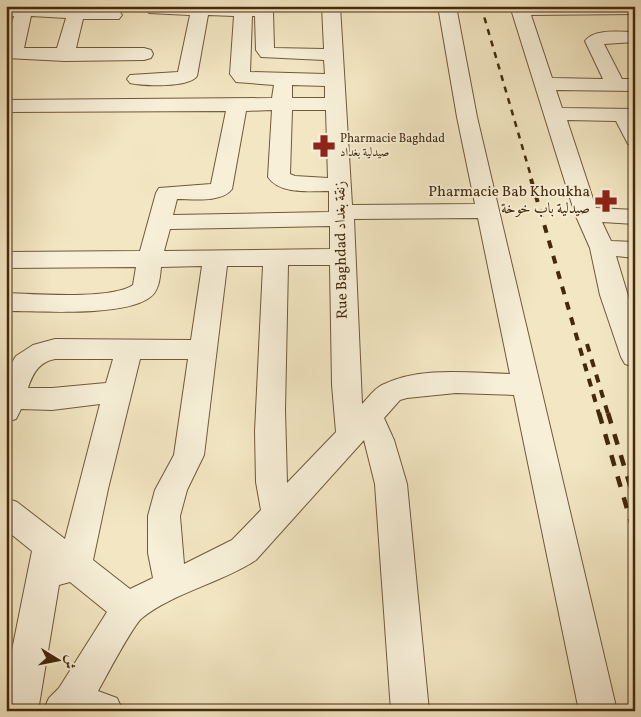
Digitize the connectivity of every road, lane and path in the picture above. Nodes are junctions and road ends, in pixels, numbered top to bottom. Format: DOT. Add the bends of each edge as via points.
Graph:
graph roads {
  1 [pos="331,6"];
  2 [pos="447,6"];
  3 [pos="519,8"];
  4 [pos="631,9"];
  5 [pos="200,10"];
  6 [pos="243,10"];
  7 [pos="15,11"];
  8 [pos="76,14"];
  9 [pos="112,17"];
  10 [pos="635,26"];
  11 [pos="151,27"];
  12 [pos="635,38"];
  13 [pos="66,47"];
  14 [pos="334,55"];
  15 [pos="137,79"];
  16 [pos="283,80"];
  17 [pos="335,80"];
  18 [pos="544,84"];
  19 [pos="629,87"];
  20 [pos="336,104"];
  21 [pos="238,105"];
  22 [pos="284,105"];
  23 [pos="6,106"];
  24 [pos="130,106"];
  25 [pos="553,114"];
  26 [pos="629,115"];
  27 [pos="635,140"];
  28 [pos="340,185"];
  29 [pos="489,211"];
  30 [pos="587,214"];
  31 [pos="342,216"];
  32 [pos="635,217"];
  33 [pos="161,222"];
  34 [pos="602,248"];
  35 [pos="635,250"];
  36 [pos="341,257"];
  37 [pos="276,258"];
  38 [pos="150,259"];
  39 [pos="6,260"];
  40 [pos="216,260"];
  41 [pos="624,295"];
  42 [pos="6,302"];
  43 [pos="129,350"];
  44 [pos="203,350"];
  45 [pos="635,356"];
  46 [pos="346,385"];
  47 [pos="525,385"];
  48 [pos="398,389"];
  49 [pos="119,392"];
  50 [pos="9,405"];
  51 [pos="360,425"];
  52 [pos="283,495"];
  53 [pos="6,511"];
  54 [pos="56,563"];
  55 [pos="172,585"];
  56 [pos="128,608"];
  57 [pos="79,707"];
  58 [pos="22,709"];
  59 [pos="410,711"];
  60 [pos="598,711"];
  1 -- 14 [label="street, Rue Baghdad زنقة بغداد"];
  2 -- 29 [label="street" via="466,116"];
  3 -- 4 [label="street"];
  3 -- 18 [label="street"];
  4 -- 10 [label="street"];
  5 -- 6 [label="street"];
  5 -- 11 [label="street"];
  5 -- 15 [label="street" via="187,76"];
  6 -- 14 [label="street" via="264,12 265,50 268,53"];
  6 -- 16 [label="street" via="240,74 249,80"];
  7 -- 8 [label="street"];
  7 -- 13 [label="street" via="13,54"];
  8 -- 9 [label="street"];
  8 -- 13 [label="street"];
  11 -- 13 [label="street"];
  11 -- 15 [label="street"];
  12 -- 19 [label="street" via="594,41 604,65"];
  14 -- 17 [label="street, Rue Baghdad زنقة بغداد"];
  15 -- 24 [label="street"];
  16 -- 17 [label="street"];
  16 -- 22 [label="street"];
  17 -- 20 [label="street, Rue Baghdad زنقة بغداد"];
  18 -- 19 [label="street"];
  18 -- 25 [label="street"];
  20 -- 22 [label="street"];
  20 -- 28 [label="street, Rue Baghdad زنقة بغداد"];
  21 -- 22 [label="street"];
  21 -- 24 [label="street"];
  21 -- 33 [label="street" via="221,189 167,193"];
  22 -- 28 [label="street" via="279,177 290,183"];
  23 -- 24 [label="street"];
  25 -- 26 [label="street"];
  25 -- 30 [label="street"];
  26 -- 27 [label="street"];
  28 -- 31 [label="street, Rue Baghdad زنقة بغداد"];
  29 -- 31 [label="street"];
  29 -- 47 [label="street"];
  30 -- 32 [label="street"];
  30 -- 34 [label="street"];
  31 -- 33 [label="street"];
  31 -- 36 [label="street, Rue Baghdad زنقة بغداد"];
  33 -- 38 [label="street"];
  34 -- 35 [label="street"];
  34 -- 41 [label="street"];
  36 -- 37 [label="street"];
  36 -- 46 [label="street, Rue Baghdad زنقة بغداد"];
  37 -- 40 [label="street"];
  37 -- 52 [label="street" via="270,410"];
  38 -- 39 [label="street"];
  38 -- 40 [label="street"];
  38 -- 42 [label="street" via="144,288 134,296 105,300"];
  40 -- 44 [label="street"];
  41 -- 45 [label="street"];
  43 -- 44 [label="street"];
  43 -- 49 [label="street"];
  43 -- 50 [label="street" via="55,349 36,352 23,365"];
  44 -- 55 [label="street" via="188,455 171,490 164,516 165,553"];
  46 -- 48 [label="street"];
  46 -- 51 [label="street, Rue Baghdad زنقة بغداد"];
  47 -- 48 [label="street" via="431,384"];
  47 -- 60 [label="street"];
  48 -- 51 [label="street" via="390,393"];
  49 -- 50 [label="street"];
  49 -- 54 [label="street" via="92,489"];
  51 -- 52 [label="street"];
  51 -- 59 [label="street, Rue Baghdad زنقة بغداد" via="379,440 391,484"];
  52 -- 55 [label="street" via="244,550"];
  53 -- 54 [label="street"];
  54 -- 56 [label="street"];
  54 -- 58 [label="street"];
  55 -- 56 [label="street"];
  56 -- 57 [label="street"];
}
